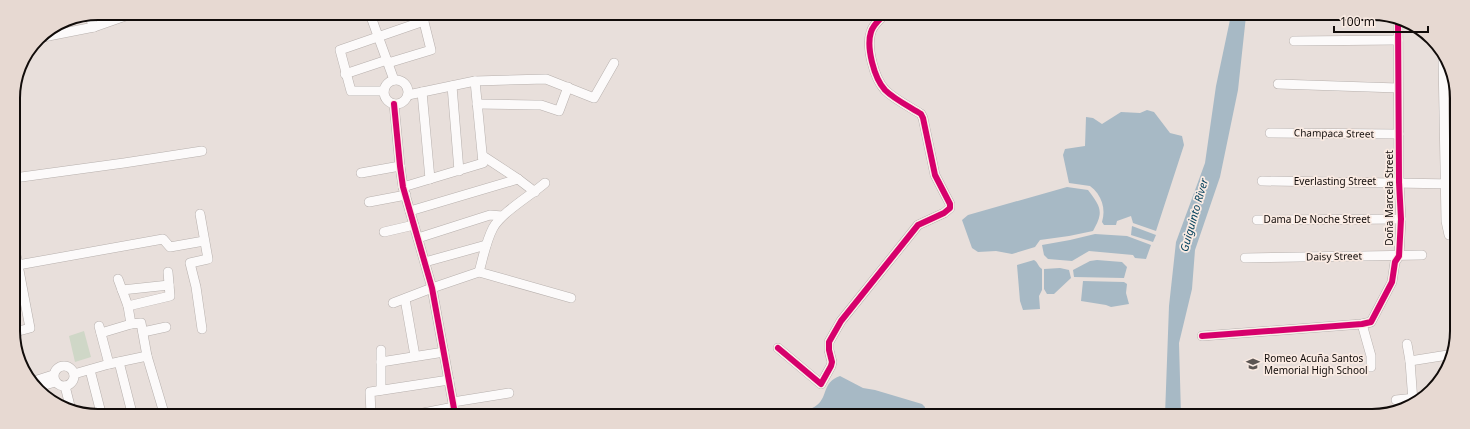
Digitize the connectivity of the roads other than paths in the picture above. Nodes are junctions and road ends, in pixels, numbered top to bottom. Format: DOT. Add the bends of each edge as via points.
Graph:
graph roads {
  1 [pos="112,20"];
  2 [pos="373,20"];
  3 [pos="416,20"];
  4 [pos="424,20"];
  5 [pos="880,20"];
  6 [pos="92,21"];
  7 [pos="1398,25"];
  8 [pos="94,26"];
  9 [pos="52,35"];
  10 [pos="379,37"];
  11 [pos="1398,40"];
  12 [pos="1294,41"];
  13 [pos="387,61"];
  14 [pos="614,63"];
  15 [pos="1443,67"];
  16 [pos="345,74"];
  17 [pos="394,80"];
  18 [pos="475,82"];
  19 [pos="1278,84"];
  20 [pos="452,86"];
  21 [pos="568,87"];
  22 [pos="1398,88"];
  23 [pos="384,91"];
  24 [pos="422,92"];
  25 [pos="408,95"];
  26 [pos="394,104"];
  27 [pos="478,104"];
  28 [pos="1270,133"];
  29 [pos="1398,134"];
  30 [pos="202,151"];
  31 [pos="483,156"];
  32 [pos="400,166"];
  33 [pos="459,171"];
  34 [pos="361,173"];
  35 [pos="20,177"];
  36 [pos="430,179"];
  37 [pos="518,180"];
  38 [pos="1262,181"];
  39 [pos="1399,182"];
  40 [pos="545,183"];
  41 [pos="1450,183"];
  42 [pos="405,191"];
  43 [pos="535,192"];
  44 [pos="369,202"];
  45 [pos="410,211"];
  46 [pos="200,214"];
  47 [pos="502,216"];
  48 [pos="1401,219"];
  49 [pos="1257,220"];
  50 [pos="414,225"];
  51 [pos="384,232"];
  52 [pos="1449,235"];
  53 [pos="418,238"];
  54 [pos="204,241"];
  55 [pos="486,245"];
  56 [pos="1422,255"];
  57 [pos="1399,256"];
  58 [pos="1246,258"];
  59 [pos="425,262"];
  60 [pos="20,265"];
  61 [pos="168,272"];
  62 [pos="478,272"];
  63 [pos="20,276"];
  64 [pos="118,279"];
  65 [pos="169,285"];
  66 [pos="432,288"];
  67 [pos="122,290"];
  68 [pos="571,298"];
  69 [pos="405,299"];
  70 [pos="393,303"];
  71 [pos="128,306"];
  72 [pos="131,324"];
  73 [pos="1362,324"];
  74 [pos="166,327"];
  75 [pos="202,329"];
  76 [pos="20,330"];
  77 [pos="143,332"];
  78 [pos="1202,336"];
  79 [pos="1407,344"];
  80 [pos="778,348"];
  81 [pos="381,350"];
  82 [pos="444,352"];
  83 [pos="1446,355"];
  84 [pos="147,356"];
  85 [pos="415,356"];
  86 [pos="1410,361"];
  87 [pos="119,362"];
  88 [pos="381,362"];
  89 [pos="108,364"];
  90 [pos="1371,367"];
  91 [pos="90,370"];
  92 [pos="74,374"];
  93 [pos="54,378"];
  94 [pos="449,380"];
  95 [pos="38,381"];
  96 [pos="42,385"];
  97 [pos="65,386"];
  98 [pos="381,390"];
  99 [pos="509,393"];
  100 [pos="1413,398"];
  101 [pos="1396,400"];
  102 [pos="1407,401"];
  103 [pos="69,403"];
  104 [pos="454,408"];
  105 [pos="100,409"];
  106 [pos="131,409"];
  107 [pos="163,409"];
  108 [pos="371,409"];
  1 -- 8 [label="street"];
  2 -- 10 [label="street"];
  3 -- 10 [label="street"];
  4 -- 13 [label="street" via="431,50"];
  5 -- 80 [label="street" via="871,30 869,40 874,68 886,90 923,118 935,175 950,208 918,225 841,320 829,342 831,366 820,384"];
  6 -- 8 [label="street"];
  7 -- 11 [label="street, Doña Marcela Street"];
  8 -- 9 [label="street"];
  10 -- 13 [label="street"];
  10 -- 16 [label="street" via="340,50"];
  11 -- 12 [label="street"];
  11 -- 22 [label="street, Doña Marcela Street"];
  13 -- 16 [label="street"];
  13 -- 17 [label="street"];
  14 -- 21 [label="street" via="594,98"];
  15 -- 41 [label="street"];
  16 -- 23 [label="street" via="351,91"];
  17 -- 23 [label="street" via="387,84"];
  17 -- 25 [label="street" via="406,85"];
  18 -- 20 [label="street"];
  18 -- 21 [label="street" via="546,79"];
  18 -- 27 [label="street"];
  19 -- 22 [label="street"];
  20 -- 24 [label="street"];
  20 -- 33 [label="street"];
  21 -- 27 [label="street" via="558,111 535,104"];
  22 -- 29 [label="street, Doña Marcela Street"];
  23 -- 26 [label="street" via="388,101"];
  24 -- 25 [label="street"];
  24 -- 36 [label="street"];
  25 -- 26 [label="street" via="401,103"];
  26 -- 32 [label="street"];
  27 -- 31 [label="street"];
  28 -- 29 [label="street, Champaca Street"];
  29 -- 39 [label="street, Doña Marcela Street"];
  30 -- 35 [label="street"];
  31 -- 33 [label="street" via="483,163"];
  31 -- 37 [label="street"];
  32 -- 34 [label="street"];
  32 -- 42 [label="street"];
  33 -- 36 [label="street"];
  36 -- 42 [label="street"];
  37 -- 43 [label="street"];
  37 -- 45 [label="street"];
  38 -- 39 [label="street, Everlasting Street"];
  39 -- 41 [label="street, Everlasting Street"];
  39 -- 48 [label="street, Doña Marcela Street"];
  40 -- 43 [label="street"];
  41 -- 52 [label="street" via="1446,221"];
  42 -- 44 [label="street"];
  42 -- 45 [label="street"];
  43 -- 47 [label="street"];
  45 -- 50 [label="street"];
  46 -- 54 [label="street"];
  47 -- 53 [label="street" via="490,215"];
  47 -- 55 [label="street" via="493,227"];
  48 -- 49 [label="street, Dama De Noche Street"];
  48 -- 57 [label="street, Doña Marcela Street"];
  50 -- 51 [label="street"];
  50 -- 53 [label="street"];
  53 -- 59 [label="street"];
  54 -- 60 [label="street" via="170,247 163,239"];
  54 -- 75 [label="street" via="208,259 190,263"];
  55 -- 59 [label="street"];
  55 -- 62 [label="street"];
  56 -- 57 [label="street, Daisy Street"];
  57 -- 58 [label="street, Daisy Street"];
  57 -- 73 [label="street, Doña Marcela Street" via="1395,262 1392,282 1371,322"];
  59 -- 66 [label="street"];
  61 -- 65 [label="street"];
  62 -- 66 [label="street"];
  62 -- 68 [label="street"];
  63 -- 76 [label="street" via="30,328"];
  64 -- 67 [label="street"];
  65 -- 67 [label="street"];
  65 -- 71 [label="street" via="170,296"];
  66 -- 69 [label="street"];
  66 -- 82 [label="street"];
  67 -- 71 [label="street"];
  69 -- 70 [label="street"];
  69 -- 85 [label="street"];
  71 -- 72 [label="street"];
  72 -- 77 [label="street" via="141,323"];
  72 -- 89 [label="street" via="100,330"];
  73 -- 78 [label="street"];
  73 -- 90 [label="street" via="1371,356"];
  74 -- 77 [label="street"];
  77 -- 84 [label="street"];
  79 -- 86 [label="street"];
  81 -- 88 [label="street"];
  82 -- 85 [label="street"];
  82 -- 94 [label="street"];
  83 -- 86 [label="street"];
  84 -- 87 [label="street"];
  84 -- 107 [label="street"];
  85 -- 88 [label="street"];
  86 -- 100 [label="street"];
  87 -- 89 [label="street"];
  87 -- 106 [label="street"];
  88 -- 98 [label="street"];
  89 -- 91 [label="street"];
  91 -- 92 [label="street"];
  91 -- 105 [label="street"];
  92 -- 93 [label="street" via="71,368 62,366 56,369"];
  92 -- 97 [label="street" via="72,382"];
  93 -- 95 [label="street"];
  93 -- 96 [label="street"];
  93 -- 97 [label="street" via="58,385"];
  94 -- 98 [label="street"];
  94 -- 104 [label="street"];
  97 -- 103 [label="street"];
  98 -- 108 [label="street" via="370,392"];
  99 -- 104 [label="street"];
  101 -- 102 [label="street"];
}
